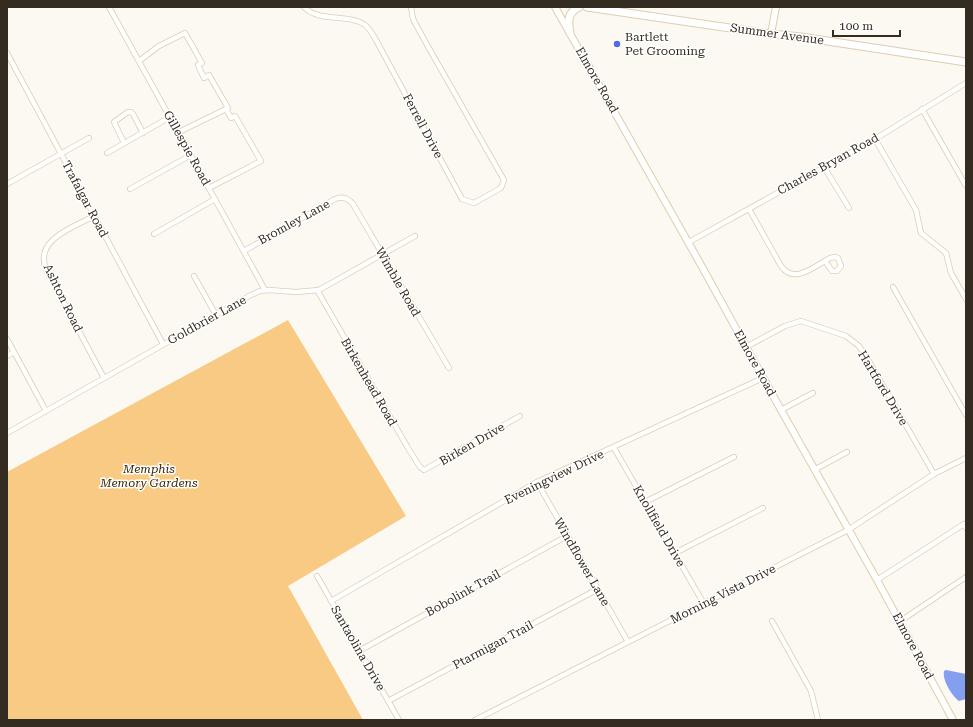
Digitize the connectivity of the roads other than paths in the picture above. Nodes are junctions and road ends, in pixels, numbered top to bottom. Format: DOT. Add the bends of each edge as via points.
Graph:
graph roads {
  1 [pos="109,7"];
  2 [pos="304,7"];
  3 [pos="411,7"];
  4 [pos="555,7"];
  5 [pos="579,7"];
  6 [pos="587,7"];
  7 [pos="776,7"];
  8 [pos="570,33"];
  9 [pos="771,34"];
  10 [pos="7,53"];
  11 [pos="139,61"];
  12 [pos="966,62"];
  13 [pos="966,84"];
  14 [pos="226,109"];
  15 [pos="922,109"];
  16 [pos="170,117"];
  17 [pos="179,132"];
  18 [pos="143,133"];
  19 [pos="89,138"];
  20 [pos="875,138"];
  21 [pos="124,143"];
  22 [pos="107,153"];
  23 [pos="61,154"];
  24 [pos="191,155"];
  25 [pos="824,167"];
  26 [pos="7,184"];
  27 [pos="966,186"];
  28 [pos="209,188"];
  29 [pos="130,189"];
  30 [pos="346,192"];
  31 [pos="345,198"];
  32 [pos="215,199"];
  33 [pos="849,208"];
  34 [pos="749,209"];
  35 [pos="94,216"];
  36 [pos="154,234"];
  37 [pos="415,236"];
  38 [pos="689,242"];
  39 [pos="244,251"];
  40 [pos="382,255"];
  41 [pos="825,261"];
  42 [pos="194,276"];
  43 [pos="893,287"];
  44 [pos="265,290"];
  45 [pos="317,290"];
  46 [pos="966,299"];
  47 [pos="216,315"];
  48 [pos="7,339"];
  49 [pos="163,344"];
  50 [pos="746,346"];
  51 [pos="14,352"];
  52 [pos="7,356"];
  53 [pos="448,368"];
  54 [pos="104,378"];
  55 [pos="763,378"];
  56 [pos="812,393"];
  57 [pos="781,410"];
  58 [pos="46,411"];
  59 [pos="966,415"];
  60 [pos="520,416"];
  61 [pos="7,433"];
  62 [pos="614,448"];
  63 [pos="847,452"];
  64 [pos="734,457"];
  65 [pos="966,458"];
  66 [pos="424,470"];
  67 [pos="814,470"];
  68 [pos="934,474"];
  69 [pos="537,482"];
  70 [pos="645,502"];
  71 [pos="763,508"];
  72 [pos="965,526"];
  73 [pos="848,530"];
  74 [pos="567,536"];
  75 [pos="675,553"];
  76 [pos="317,576"];
  77 [pos="966,578"];
  78 [pos="877,580"];
  79 [pos="598,589"];
  80 [pos="331,601"];
  81 [pos="704,604"];
  82 [pos="772,621"];
  83 [pos="899,622"];
  84 [pos="628,642"];
  85 [pos="359,651"];
  86 [pos="388,700"];
  87 [pos="399,720"];
  88 [pos="475,720"];
  89 [pos="818,720"];
  90 [pos="953,720"];
  1 -- 11 [label="street, Gillespie Road"];
  2 -- 3 [label="street, Ferrell Drive" via="322,16 358,22 369,29 462,199 474,203 501,188 504,180 413,19"];
  4 -- 8 [label="street, Elmore Road"];
  5 -- 8 [label="main road" via="569,16"];
  6 -- 9 [label="main road, Summer Avenue"];
  7 -- 9 [label="street"];
  8 -- 38 [label="street, Elmore Road"];
  9 -- 12 [label="main road, Summer Avenue"];
  10 -- 23 [label="street, Trafalgar Road"];
  11 -- 14 [label="street" via="159,46 185,33 202,63 198,65 204,78 209,75 228,108"];
  11 -- 16 [label="street, Gillespie Road"];
  13 -- 15 [label="street, Charles Bryan Road"];
  14 -- 17 [label="street"];
  14 -- 28 [label="street" via="231,118 235,116 261,161"];
  15 -- 20 [label="street, Charles Bryan Road"];
  15 -- 27 [label="street"];
  16 -- 17 [label="street, Gillespie Road"];
  16 -- 18 [label="street"];
  17 -- 24 [label="street, Gillespie Road"];
  18 -- 21 [label="street"];
  18 -- 21 [label="street" via="133,114 128,112 114,122"];
  19 -- 23 [label="street"];
  20 -- 25 [label="street, Charles Bryan Road"];
  20 -- 46 [label="street" via="916,210 921,233 946,253 951,273"];
  21 -- 22 [label="street"];
  23 -- 26 [label="street"];
  23 -- 35 [label="street, Trafalgar Road"];
  24 -- 28 [label="street, Gillespie Road"];
  24 -- 29 [label="street"];
  25 -- 33 [label="street"];
  25 -- 34 [label="street, Charles Bryan Road"];
  28 -- 32 [label="street, Gillespie Road"];
  30 -- 31 [label="street"];
  31 -- 39 [label="street, Bromley Lane" via="335,199"];
  31 -- 40 [label="street, Wimble Road" via="353,204"];
  32 -- 36 [label="street"];
  32 -- 39 [label="street, Gillespie Road"];
  34 -- 38 [label="street, Charles Bryan Road"];
  34 -- 41 [label="street" via="786,272 802,274"];
  35 -- 49 [label="street, Trafalgar Road"];
  35 -- 54 [label="street, Ashton Road" via="53,239 45,250 44,260 47,271"];
  37 -- 40 [label="street, Goldbrier Lane"];
  38 -- 50 [label="street, Elmore Road"];
  39 -- 44 [label="street, Gillespie Road"];
  40 -- 45 [label="street, Goldbrier Lane"];
  40 -- 53 [label="street, Wimble Road"];
  42 -- 47 [label="street"];
  43 -- 59 [label="street"];
  44 -- 45 [label="street, Goldbrier Lane"];
  44 -- 47 [label="street, Goldbrier Lane"];
  45 -- 66 [label="street, Birkenhead Road" via="408,448"];
  47 -- 49 [label="street, Goldbrier Lane"];
  48 -- 51 [label="street"];
  49 -- 54 [label="street, Goldbrier Lane"];
  50 -- 55 [label="street, Elmore Road"];
  50 -- 68 [label="street, Hartford Drive" via="785,326 801,321 846,336 859,346 866,356"];
  51 -- 52 [label="street"];
  51 -- 58 [label="street"];
  54 -- 58 [label="street, Goldbrier Lane"];
  55 -- 57 [label="street, Elmore Road"];
  55 -- 62 [label="street, Eveningview Drive"];
  56 -- 57 [label="street"];
  57 -- 67 [label="street, Elmore Road"];
  58 -- 61 [label="street, Goldbrier Lane"];
  60 -- 66 [label="street, Birken Drive"];
  62 -- 69 [label="street, Eveningview Drive"];
  62 -- 70 [label="street, Knollfield Drive"];
  63 -- 67 [label="street"];
  64 -- 70 [label="street"];
  65 -- 68 [label="street, Morning Vista Drive"];
  67 -- 73 [label="street, Elmore Road"];
  68 -- 73 [label="street, Morning Vista Drive"];
  69 -- 74 [label="street, Windflower Lane"];
  69 -- 80 [label="street, Eveningview Drive"];
  70 -- 75 [label="street, Knollfield Drive"];
  71 -- 75 [label="street"];
  72 -- 78 [label="street"];
  73 -- 78 [label="street, Elmore Road"];
  73 -- 81 [label="street, Morning Vista Drive"];
  74 -- 79 [label="street, Windflower Lane"];
  74 -- 85 [label="street, Bobolink Trail"];
  75 -- 81 [label="street, Knollfield Drive"];
  76 -- 80 [label="street, Santaolina Drive"];
  77 -- 83 [label="street"];
  78 -- 83 [label="street, Elmore Road"];
  79 -- 84 [label="street, Windflower Lane"];
  79 -- 86 [label="street, Ptarmigan Trail"];
  80 -- 85 [label="street, Santaolina Drive"];
  81 -- 84 [label="street, Morning Vista Drive"];
  82 -- 89 [label="street" via="811,690"];
  83 -- 90 [label="street, Elmore Road"];
  84 -- 88 [label="street, Morning Vista Drive"];
  85 -- 86 [label="street, Santaolina Drive"];
  86 -- 87 [label="street, Santaolina Drive"];
}
